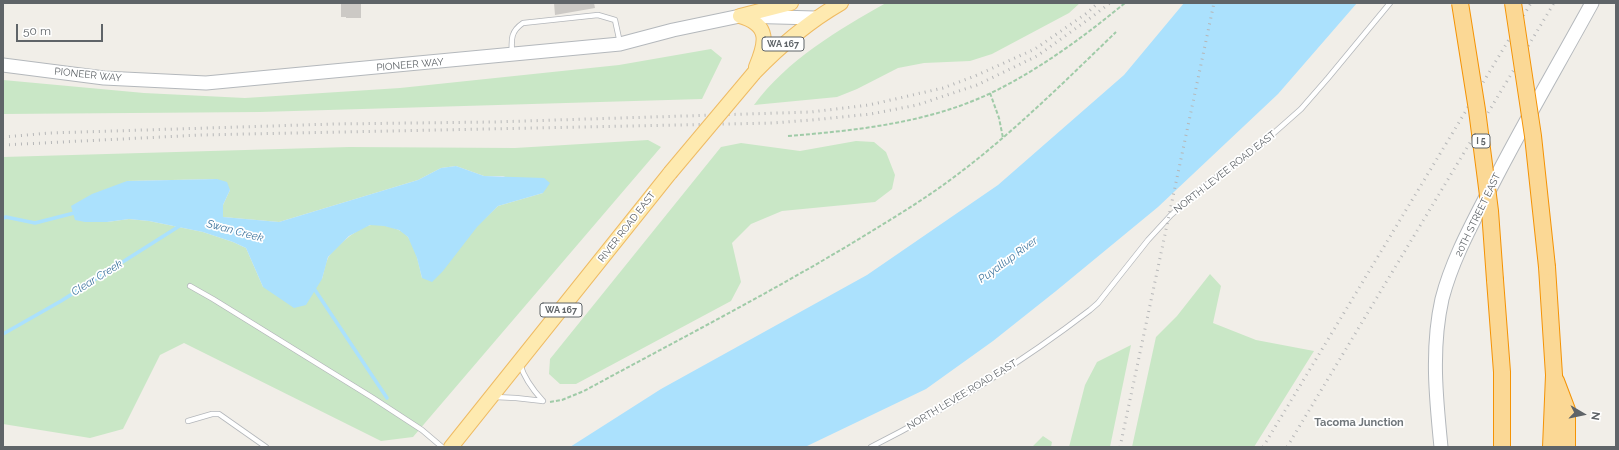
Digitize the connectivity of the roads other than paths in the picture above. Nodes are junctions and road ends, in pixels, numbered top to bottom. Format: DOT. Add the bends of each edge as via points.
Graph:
graph roads {
  1 [pos="791,3"];
  2 [pos="841,3"];
  3 [pos="1390,3"];
  4 [pos="1460,3"];
  5 [pos="1513,3"];
  6 [pos="1592,3"];
  7 [pos="740,16"];
  8 [pos="815,18"];
  9 [pos="620,44"];
  10 [pos="512,55"];
  11 [pos="3,65"];
  12 [pos="754,73"];
  13 [pos="190,286"];
  14 [pos="520,362"];
  15 [pos="1554,375"];
  16 [pos="491,397"];
  17 [pos="188,421"];
  18 [pos="266,447"];
  19 [pos="442,447"];
  20 [pos="451,447"];
  21 [pos="871,447"];
  22 [pos="1441,447"];
  23 [pos="1502,447"];
  24 [pos="1551,447"];
  25 [pos="1567,447"];
  1 -- 7 [label="main road"];
  2 -- 8 [label="main road, WA 167"];
  3 -- 21 [label="lane, NORTH LEVEE ROAD EAST" via="1301,109 1171,215 1090,310 990,381"];
  4 -- 23 [label="highway, I 5, bridge" via="1490,211 1502,372"];
  5 -- 15 [label="highway, bridge" via="1533,136 1547,267"];
  6 -- 22 [label="main road, 20TH STREET EAST" via="1507,156 1451,270 1442,299 1435,356"];
  7 -- 8 [label="main road, PIONEER WAY"];
  7 -- 9 [label="main road, PIONEER WAY"];
  7 -- 12 [label="main road" via="754,21 763,33 762,52"];
  8 -- 12 [label="main road, RIVER ROAD EAST / WA 167" via="776,50"];
  9 -- 10 [label="main road, PIONEER WAY"];
  9 -- 10 [label="lane" via="615,20 598,15 523,23 512,34"];
  10 -- 11 [label="main road, PIONEER WAY" via="206,83 104,78"];
  12 -- 14 [label="main road, RIVER ROAD EAST / WA 167, bridge" via="670,173"];
  13 -- 19 [label="lane" via="374,398 422,430"];
  14 -- 16 [label="main road, RIVER ROAD EAST / WA 167"];
  14 -- 16 [label="lane" via="529,384 543,401"];
  15 -- 24 [label="highway"];
  15 -- 25 [label="highway" via="1567,410"];
  16 -- 20 [label="main road, RIVER ROAD EAST / WA 167"];
  17 -- 18 [label="lane" via="219,414"];
}
